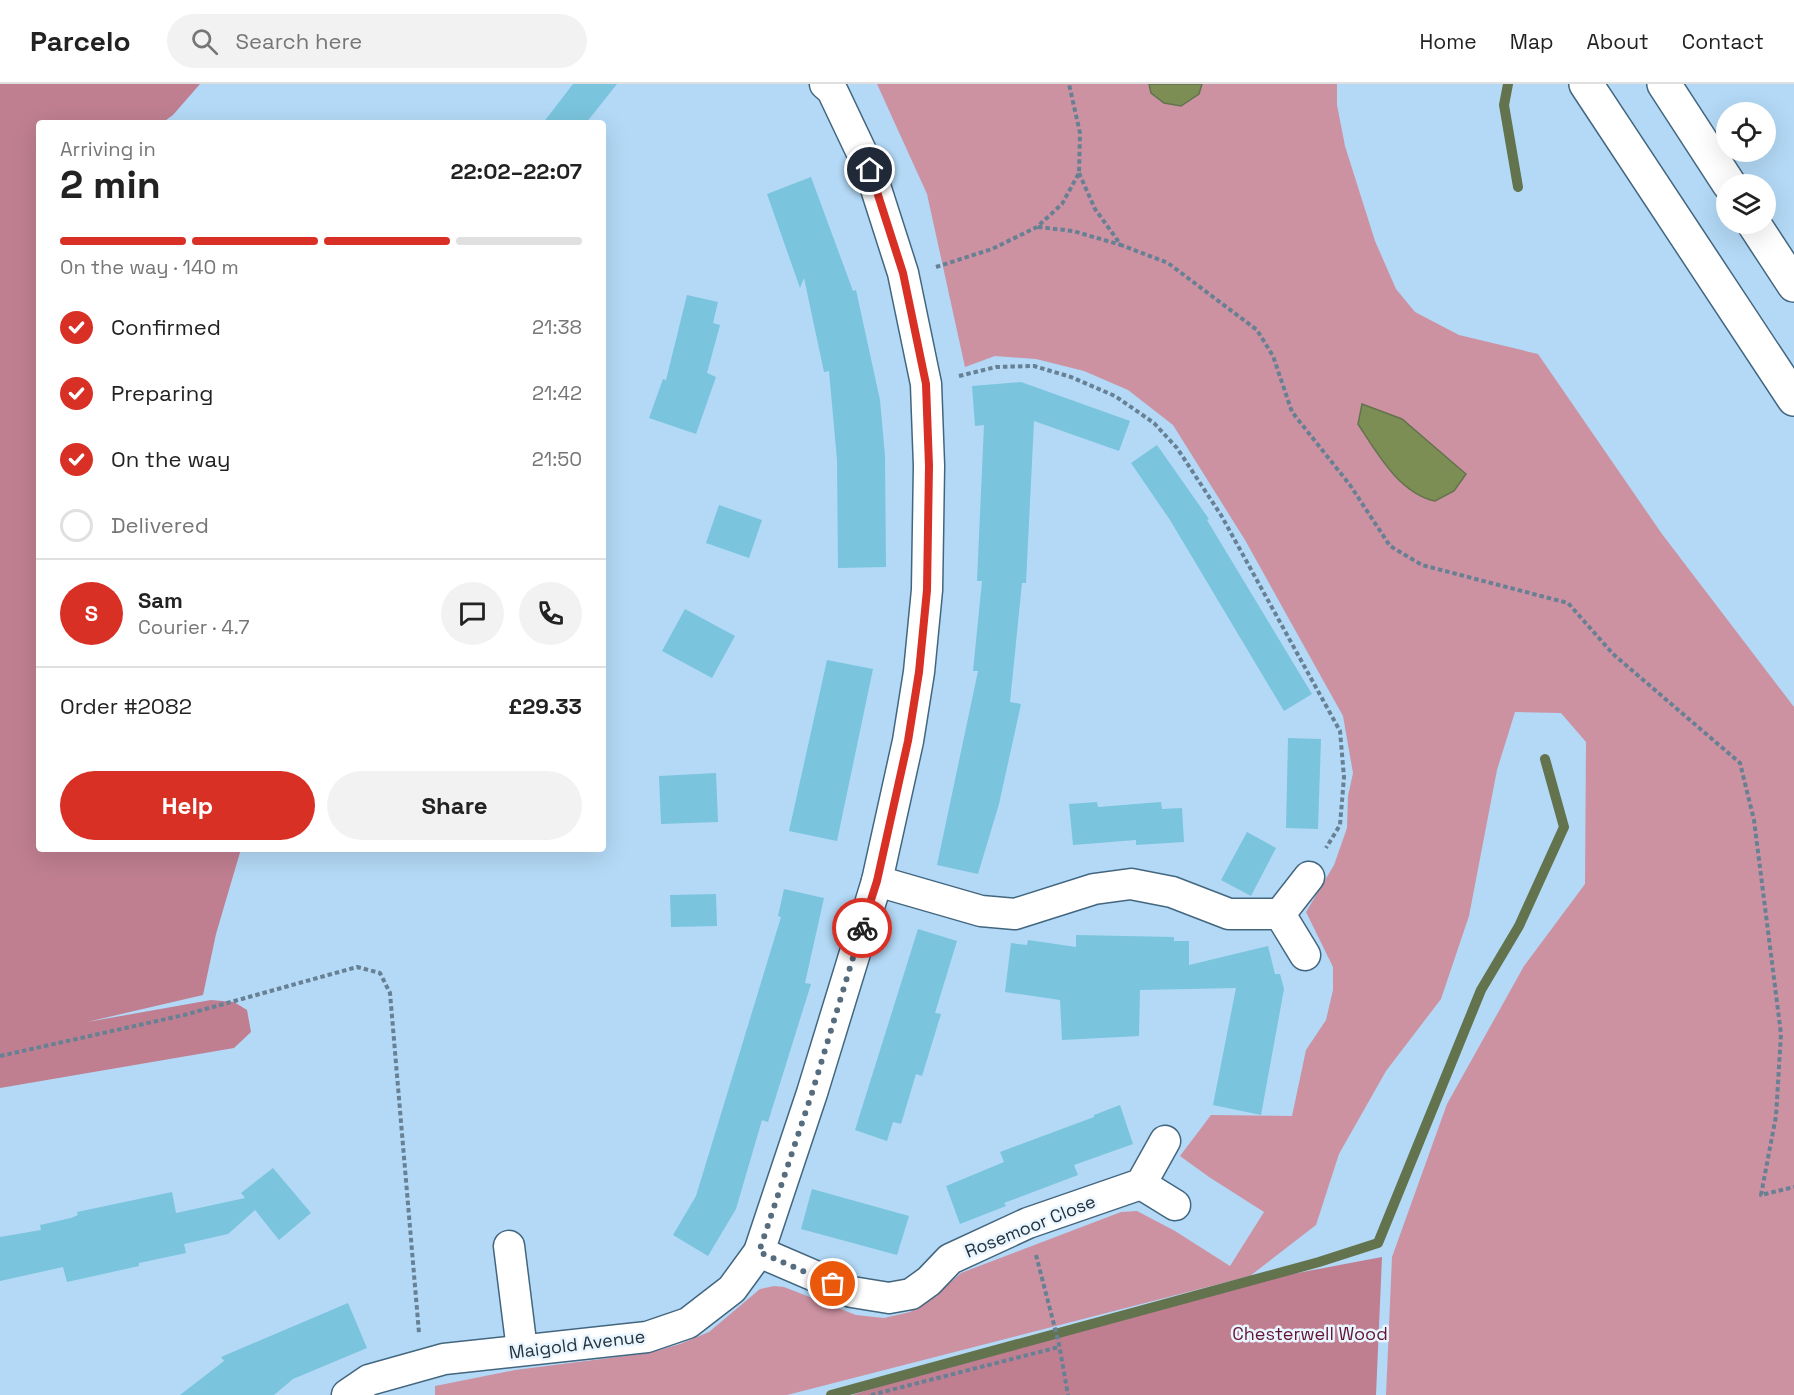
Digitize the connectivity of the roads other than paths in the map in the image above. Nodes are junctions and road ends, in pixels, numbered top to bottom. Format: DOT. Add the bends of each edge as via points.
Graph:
graph roads {
  1 [pos="825,84"];
  2 [pos="1586,84"];
  3 [pos="1664,84"];
  4 [pos="1722,174"];
  5 [pos="1761,234"];
  6 [pos="1794,285"];
  7 [pos="1794,399"];
  8 [pos="1309,877"];
  9 [pos="877,881"];
  10 [pos="1280,914"];
  11 [pos="1305,955"];
  12 [pos="1165,1141"];
  13 [pos="1141,1184"];
  14 [pos="1175,1205"];
  15 [pos="509,1246"];
  16 [pos="759,1252"];
  17 [pos="522,1350"];
  18 [pos="347,1395"];
  1 -- 9 [label="street, Maigold Avenue" via="832,90 870,170 903,273 926,384 927,579 919,672"];
  2 -- 7 [label="highway"];
  3 -- 4 [label="highway"];
  5 -- 6 [label="highway"];
  8 -- 10 [label="street"];
  9 -- 10 [label="street" via="981,911 1015,914 1094,889 1131,884 1172,892 1229,914"];
  9 -- 16 [label="street, Maigold Avenue"];
  10 -- 11 [label="street"];
  12 -- 13 [label="street"];
  13 -- 14 [label="street"];
  13 -- 16 [label="street, Rosemoor Close" via="1028,1223 950,1259 911,1294 889,1298 852,1292"];
  15 -- 17 [label="street"];
  16 -- 17 [label="street, Maigold Avenue" via="732,1290 688,1323 647,1337"];
  17 -- 18 [label="street, Maigold Avenue" via="444,1359 369,1380"];
}
